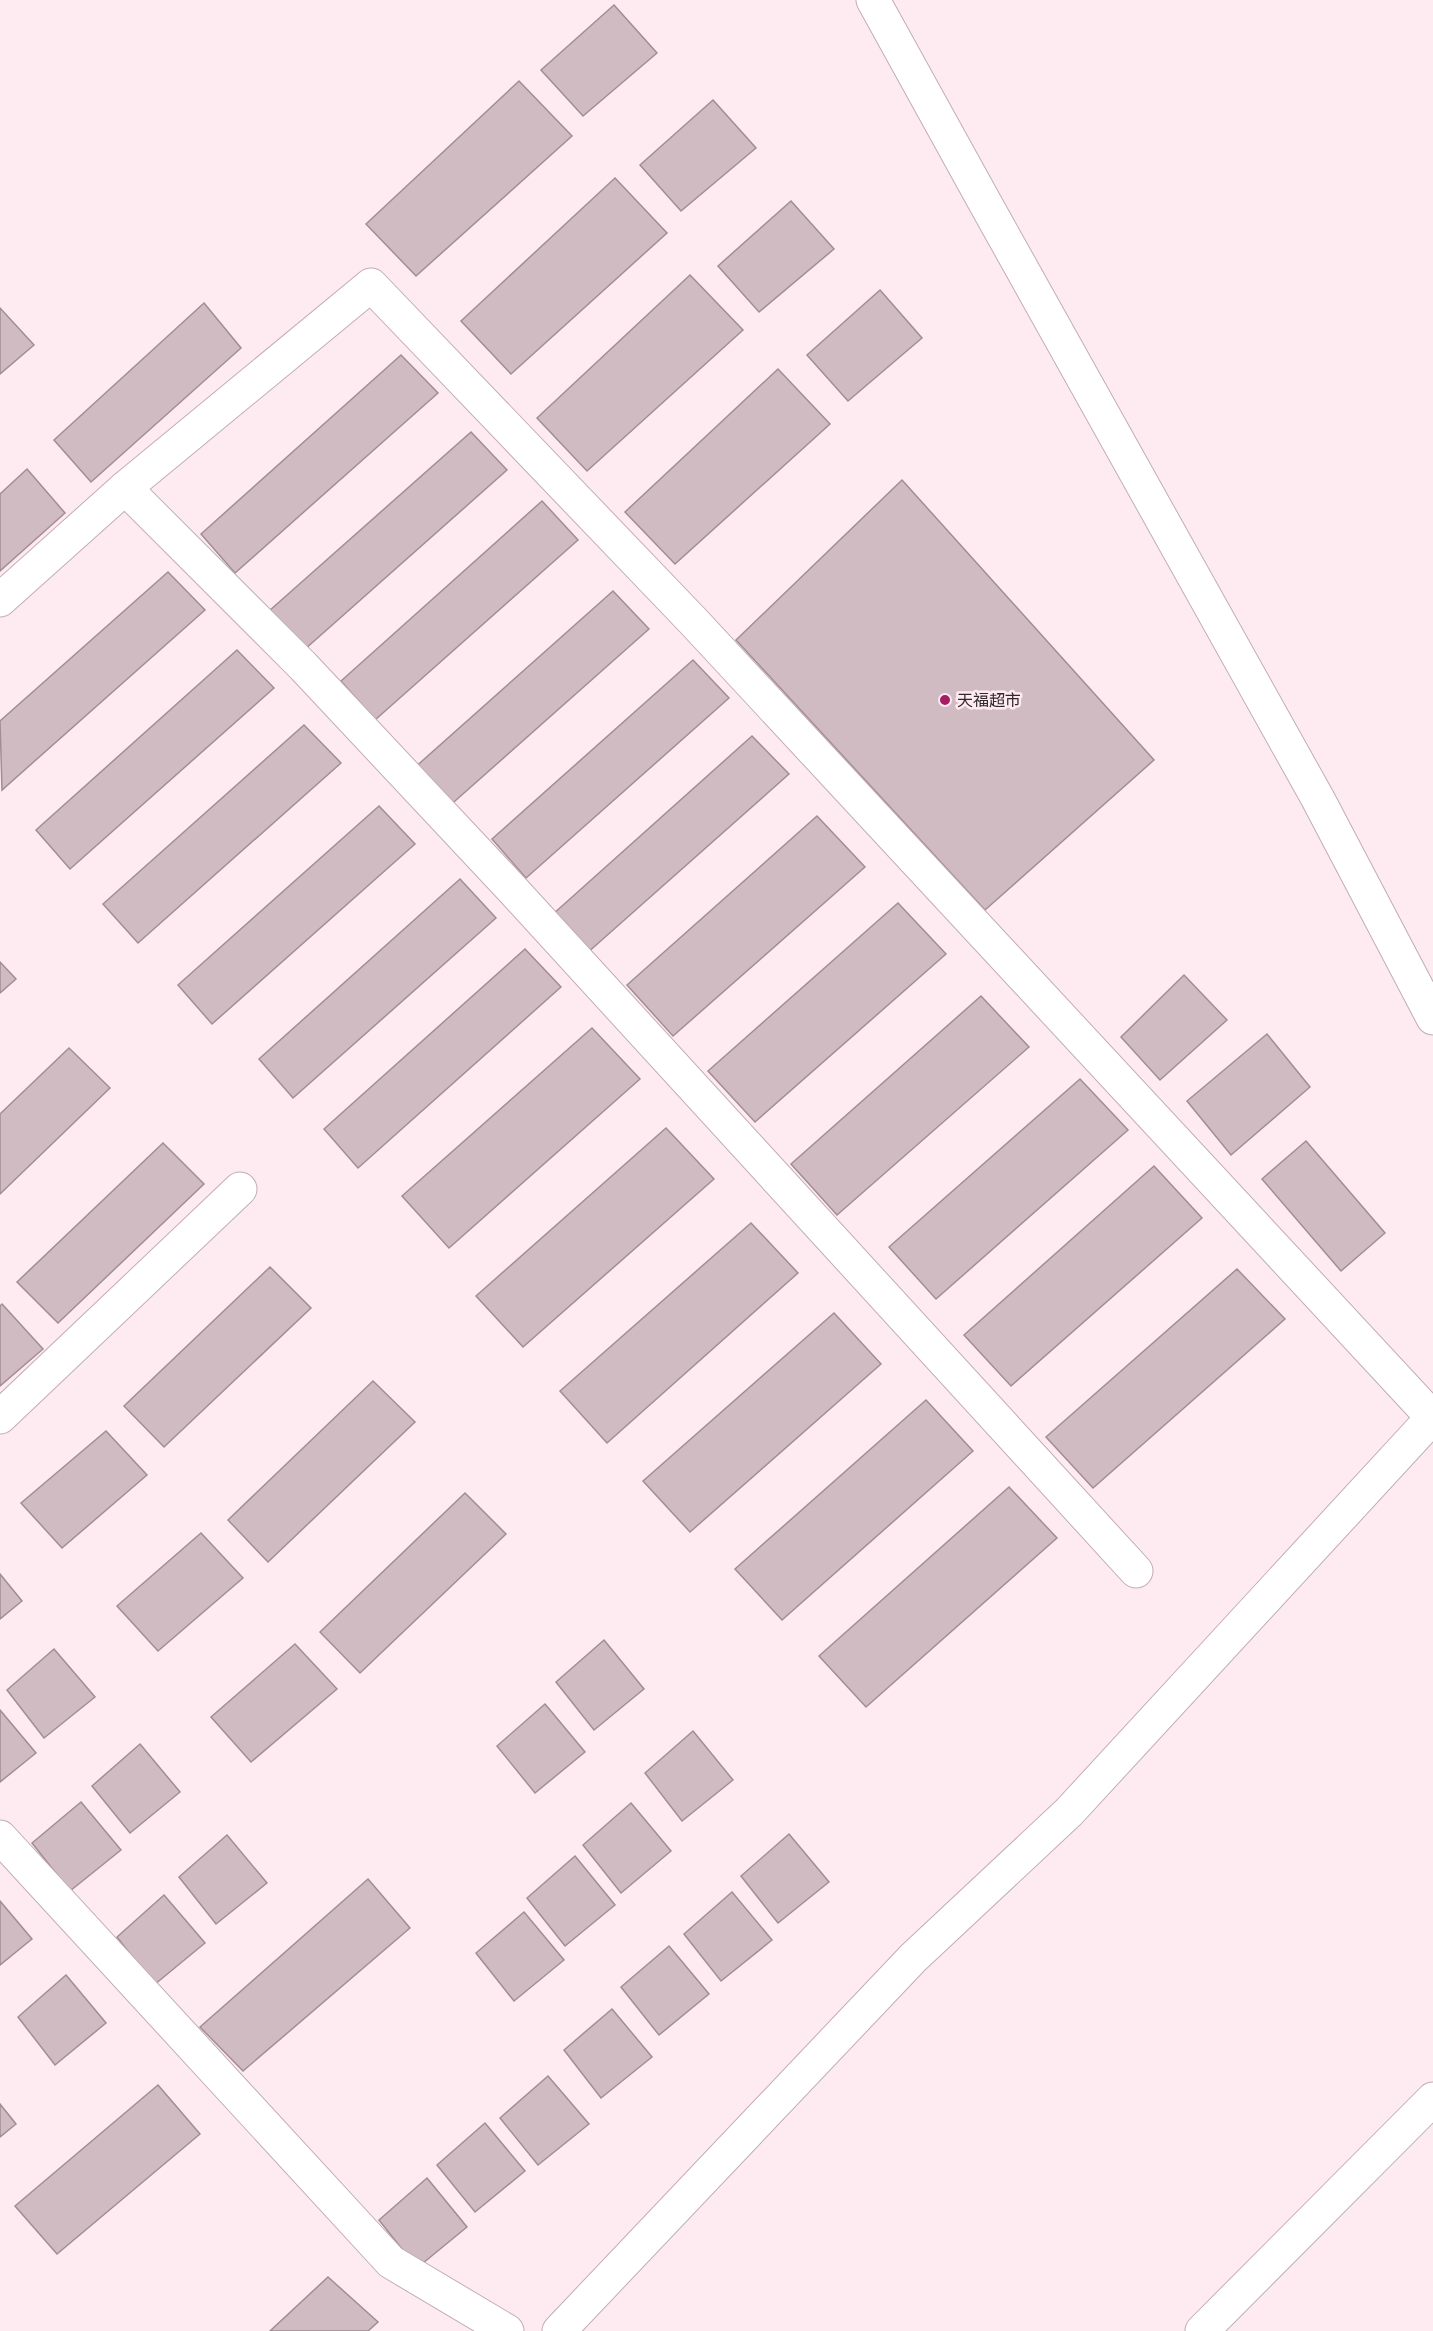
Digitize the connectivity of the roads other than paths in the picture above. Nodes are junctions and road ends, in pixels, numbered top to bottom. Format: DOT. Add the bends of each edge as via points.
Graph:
graph roads {
  1 [pos="873,0"];
  2 [pos="125,488"];
  3 [pos="0,600"];
  4 [pos="1433,1018"];
  5 [pos="240,1189"];
  6 [pos="0,1417"];
  7 [pos="1433,1418"];
  8 [pos="1136,1571"];
  9 [pos="0,1837"];
  10 [pos="1433,2099"];
  11 [pos="507,2331"];
  12 [pos="559,2331"];
  13 [pos="1202,2331"];
  1 -- 4 [label="street" via="1318,799"];
  2 -- 3 [label="street"];
  2 -- 7 [label="street" via="370,285 694,622"];
  2 -- 8 [label="street" via="303,666 480,854"];
  5 -- 6 [label="street"];
  7 -- 12 [label="street" via="1069,1812 914,1958"];
  9 -- 11 [label="street" via="391,2262"];
  10 -- 13 [label="street"];
}
